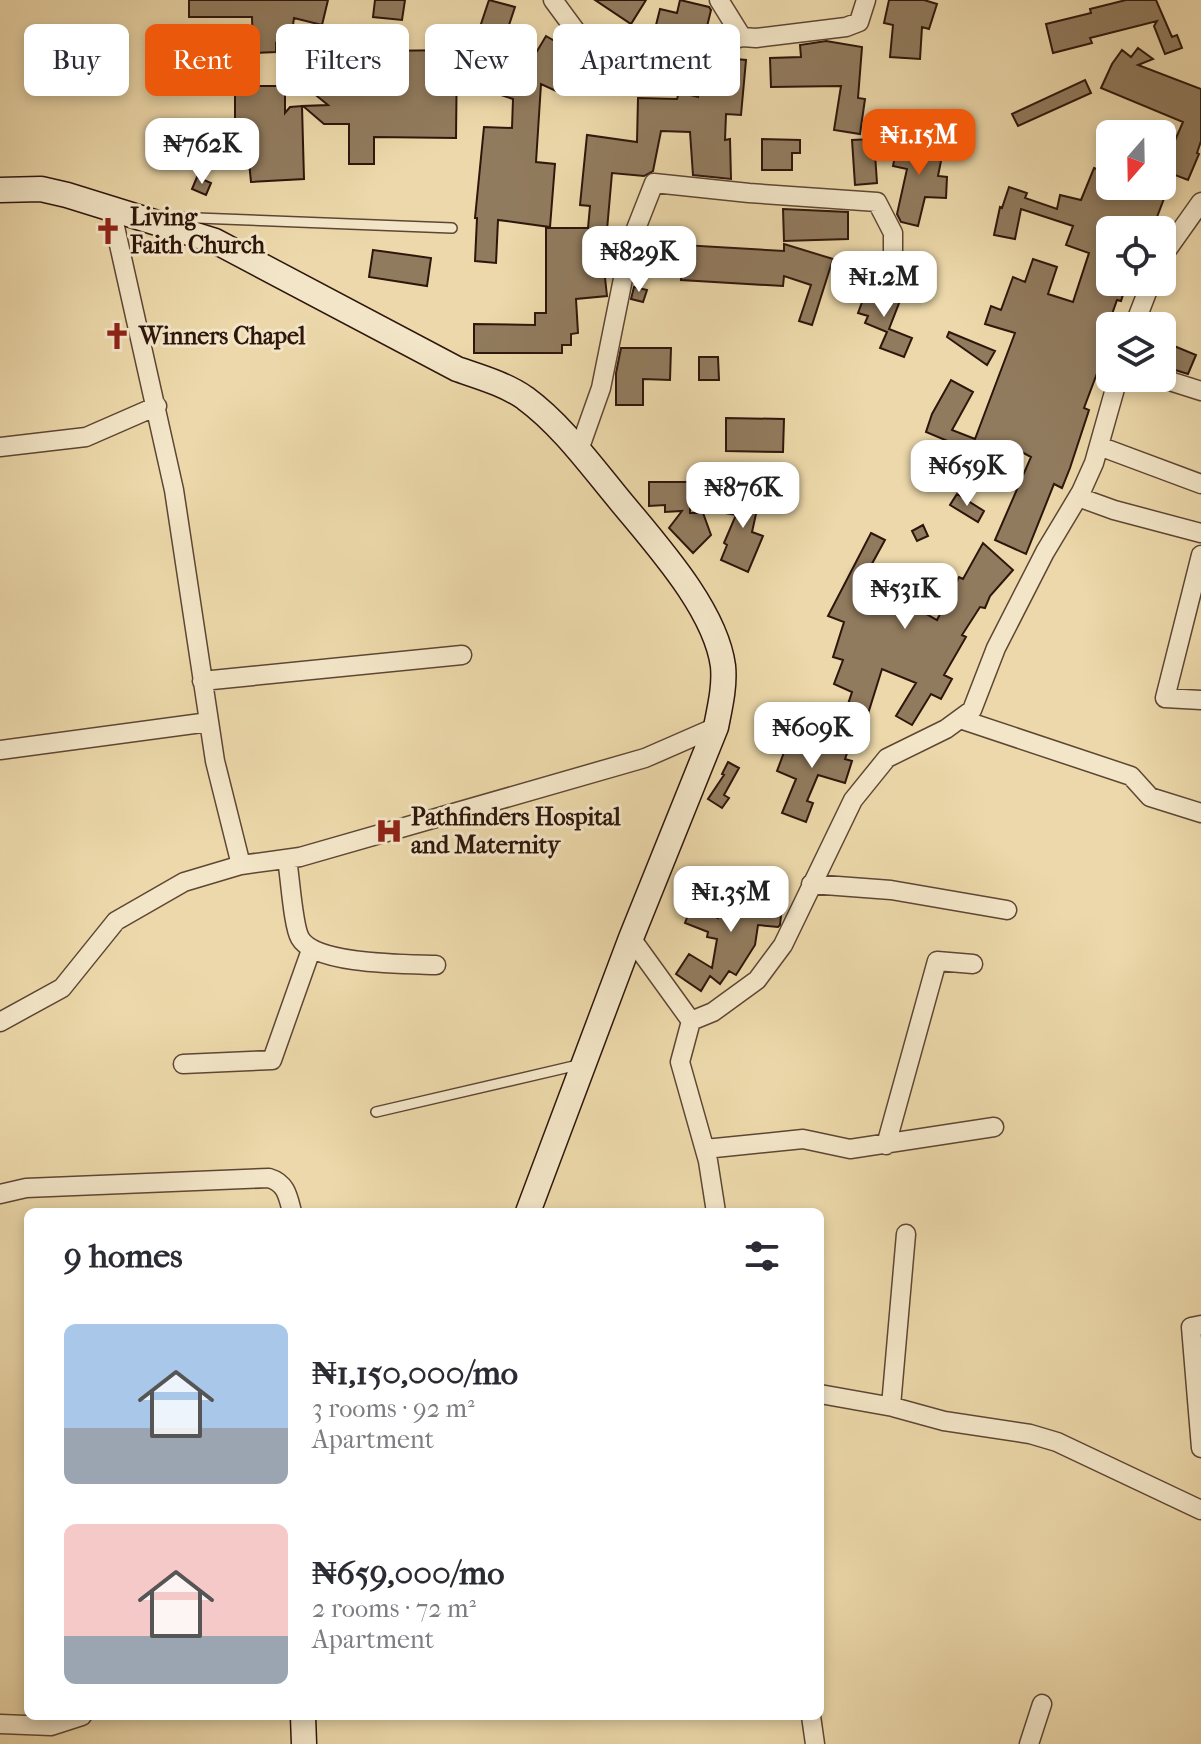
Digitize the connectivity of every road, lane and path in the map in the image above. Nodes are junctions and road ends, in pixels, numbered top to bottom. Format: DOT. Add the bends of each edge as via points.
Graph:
graph roads {
  1 [pos="553,0"];
  2 [pos="719,0"];
  3 [pos="866,0"];
  4 [pos="742,37"];
  5 [pos="0,190"];
  6 [pos="111,209"];
  7 [pos="1199,211"];
  8 [pos="136,216"];
  9 [pos="452,228"];
  10 [pos="1176,240"];
  11 [pos="893,280"];
  12 [pos="1176,383"];
  13 [pos="1201,391"];
  14 [pos="1114,392"];
  15 [pos="157,406"];
  16 [pos="1099,446"];
  17 [pos="0,447"];
  18 [pos="579,450"];
  19 [pos="1201,484"];
  20 [pos="1078,497"];
  21 [pos="1201,533"];
  22 [pos="1201,555"];
  23 [pos="462,655"];
  24 [pos="202,681"];
  25 [pos="1201,700"];
  26 [pos="960,719"];
  27 [pos="209,722"];
  28 [pos="716,727"];
  29 [pos="0,750"];
  30 [pos="1201,813"];
  31 [pos="287,859"];
  32 [pos="241,865"];
  33 [pos="811,884"];
  34 [pos="1007,910"];
  35 [pos="631,938"];
  36 [pos="311,950"];
  37 [pos="973,964"];
  38 [pos="436,965"];
  39 [pos="691,1021"];
  40 [pos="0,1022"];
  41 [pos="585,1063"];
  42 [pos="183,1064"];
  43 [pos="376,1112"];
  44 [pos="994,1127"];
  45 [pos="886,1145"];
  46 [pos="705,1149"];
  47 [pos="0,1194"];
  48 [pos="291,1208"];
  49 [pos="530,1208"];
  50 [pos="715,1208"];
  51 [pos="906,1234"];
  52 [pos="1201,1325"];
  53 [pos="824,1395"];
  54 [pos="891,1406"];
  55 [pos="1201,1448"];
  56 [pos="1201,1510"];
  57 [pos="1042,1704"];
  58 [pos="76,1720"];
  59 [pos="303,1720"];
  60 [pos="812,1720"];
  61 [pos="0,1724"];
  62 [pos="53,1735"];
  63 [pos="304,1744"];
  64 [pos="815,1744"];
  65 [pos="1029,1744"];
  1 -- 4 [label="street" via="581,38 645,52 680,54"];
  2 -- 4 [label="street"];
  3 -- 4 [label="street" via="859,22 846,27"];
  5 -- 6 [label="street" via="41,189"];
  6 -- 8 [label="street"];
  6 -- 15 [label="street"];
  7 -- 10 [label="street"];
  8 -- 9 [label="lane"];
  8 -- 18 [label="street" via="215,241 457,369 524,397"];
  11 -- 18 [label="street" via="893,233 877,202 654,183 630,244 601,388"];
  12 -- 13 [label="street"];
  14 -- 16 [label="street"];
  15 -- 17 [label="street" via="86,437"];
  15 -- 24 [label="street"];
  16 -- 19 [label="street"];
  16 -- 20 [label="street"];
  18 -- 28 [label="street" via="668,559 704,613 723,666"];
  20 -- 21 [label="street"];
  20 -- 26 [label="street" via="996,648 972,710"];
  22 -- 25 [label="street" via="1165,698"];
  23 -- 24 [label="street"];
  24 -- 27 [label="street"];
  26 -- 30 [label="street" via="1131,776 1150,797"];
  26 -- 33 [label="street" via="887,758 853,800"];
  27 -- 29 [label="street"];
  27 -- 32 [label="street"];
  28 -- 31 [label="street" via="645,758"];
  28 -- 35 [label="street"];
  31 -- 32 [label="street"];
  31 -- 36 [label="street" via="299,937"];
  32 -- 40 [label="street" via="184,882 116,921 62,988"];
  33 -- 34 [label="street" via="891,890"];
  33 -- 39 [label="street" via="783,945 757,980"];
  35 -- 39 [label="street"];
  35 -- 41 [label="street"];
  36 -- 38 [label="street" via="361,962"];
  36 -- 42 [label="street" via="272,1060"];
  37 -- 45 [label="street" via="937,961"];
  39 -- 46 [label="street" via="680,1062"];
  41 -- 43 [label="lane"];
  41 -- 49 [label="street"];
  44 -- 45 [label="street"];
  45 -- 46 [label="street" via="850,1149 803,1139"];
  46 -- 50 [label="street"];
  47 -- 48 [label="street" via="26,1188 269,1178 286,1190"];
  51 -- 54 [label="street"];
  52 -- 55 [label="street" via="1191,1327"];
  53 -- 54 [label="street"];
  54 -- 56 [label="street" via="1057,1442"];
  57 -- 65 [label="street"];
  58 -- 62 [label="street"];
  59 -- 63 [label="street"];
  60 -- 64 [label="street"];
  61 -- 62 [label="street"];
}
